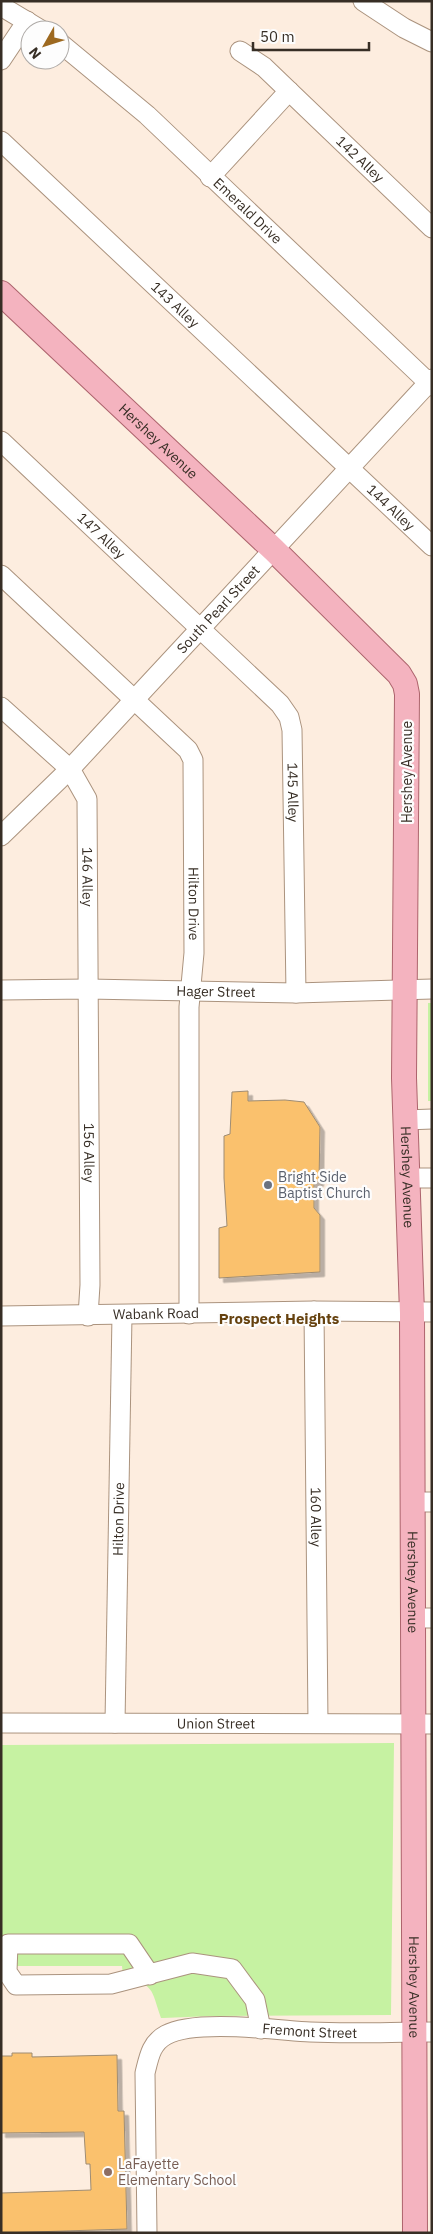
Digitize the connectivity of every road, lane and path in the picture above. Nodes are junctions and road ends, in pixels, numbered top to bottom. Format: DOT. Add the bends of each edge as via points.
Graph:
graph roads {
  1 [pos="362,1"];
  2 [pos="1,6"];
  3 [pos="24,20"];
  4 [pos="20,40"];
  5 [pos="432,42"];
  6 [pos="240,50"];
  7 [pos="70,51"];
  8 [pos="1,60"];
  9 [pos="289,91"];
  10 [pos="1,141"];
  11 [pos="210,177"];
  12 [pos="432,228"];
  13 [pos="1,293"];
  14 [pos="430,382"];
  15 [pos="1,441"];
  16 [pos="350,468"];
  17 [pos="432,546"];
  18 [pos="274,550"];
  19 [pos="1,575"];
  20 [pos="202,629"];
  21 [pos="134,701"];
  22 [pos="1,707"];
  23 [pos="70,769"];
  24 [pos="1,836"];
  25 [pos="88,989"];
  26 [pos="432,989"];
  27 [pos="1,990"];
  28 [pos="190,990"];
  29 [pos="405,990"];
  30 [pos="296,993"];
  31 [pos="406,1120"];
  32 [pos="432,1120"];
  33 [pos="407,1178"];
  34 [pos="432,1178"];
  35 [pos="314,1311"];
  36 [pos="422,1312"];
  37 [pos="189,1314"];
  38 [pos="122,1315"];
  39 [pos="1,1316"];
  40 [pos="88,1316"];
  41 [pos="422,1502"];
  42 [pos="423,1618"];
  43 [pos="1,1723"];
  44 [pos="115,1723"];
  45 [pos="318,1723"];
  46 [pos="423,1724"];
  47 [pos="150,1975"];
  48 [pos="262,2029"];
  49 [pos="423,2032"];
  50 [pos="147,2233"];
  51 [pos="415,2233"];
  1 -- 5 [label="street"];
  2 -- 3 [label="street"];
  4 -- 8 [label="street"];
  6 -- 9 [label="street, 142 Alley"];
  7 -- 11 [label="street, Emerald Drive" via="117,88"];
  9 -- 11 [label="street"];
  9 -- 12 [label="street, 142 Alley"];
  10 -- 16 [label="street, 143 Alley"];
  11 -- 14 [label="street, Emerald Drive"];
  13 -- 18 [label="main road, Hershey Avenue"];
  14 -- 16 [label="street, South Pearl Street"];
  15 -- 20 [label="street, 147 Alley"];
  16 -- 17 [label="street, 144 Alley"];
  16 -- 18 [label="street, South Pearl Street"];
  18 -- 20 [label="street, South Pearl Street"];
  18 -- 29 [label="main road, Hershey Avenue" via="406,684"];
  19 -- 21 [label="street, Hilton Drive"];
  20 -- 21 [label="street, South Pearl Street"];
  20 -- 30 [label="street, 145 Alley" via="280,704 289,717 292,730"];
  21 -- 23 [label="street, South Pearl Street"];
  21 -- 28 [label="street, Hilton Drive" via="188,750 193,760 194,953"];
  22 -- 23 [label="street, 146 Alley"];
  23 -- 24 [label="street, South Pearl Street"];
  23 -- 25 [label="street, 146 Alley" via="87,799"];
  25 -- 27 [label="street, Hager Street"];
  25 -- 28 [label="street, Hager Street"];
  25 -- 40 [label="street, 156 Alley"];
  26 -- 29 [label="street, Hager Street"];
  28 -- 30 [label="street, Hager Street"];
  28 -- 37 [label="street, Hilton Drive"];
  29 -- 30 [label="street, Hager Street"];
  29 -- 31 [label="main road, Hershey Avenue"];
  31 -- 32 [label="street"];
  31 -- 33 [label="main road, Hershey Avenue"];
  33 -- 34 [label="street"];
  33 -- 36 [label="main road, Hershey Avenue"];
  35 -- 36 [label="street, Wabank Road"];
  35 -- 37 [label="street, Wabank Road"];
  35 -- 45 [label="street, 160 Alley"];
  36 -- 41 [label="main road, Hershey Avenue"];
  37 -- 38 [label="street, Wabank Road"];
  38 -- 40 [label="street, Wabank Road"];
  38 -- 44 [label="street, Hilton Drive"];
  39 -- 40 [label="street, Wabank Road"];
  41 -- 42 [label="main road, Hershey Avenue"];
  42 -- 46 [label="main road, Hershey Avenue"];
  43 -- 44 [label="street, Union Street"];
  44 -- 45 [label="street, Union Street"];
  45 -- 46 [label="street, Union Street"];
  46 -- 49 [label="main road, Hershey Avenue"];
  47 -- 47 [label="street" via="111,1984 16,1985 7,1972 8,1944 129,1944"];
  47 -- 48 [label="street" via="192,1963 232,1969 255,2000"];
  48 -- 49 [label="street, Fremont Street"];
  48 -- 50 [label="street, Fremont Street" via="188,2028 166,2035 150,2049 145,2073"];
  49 -- 51 [label="main road, Hershey Avenue"];
}
